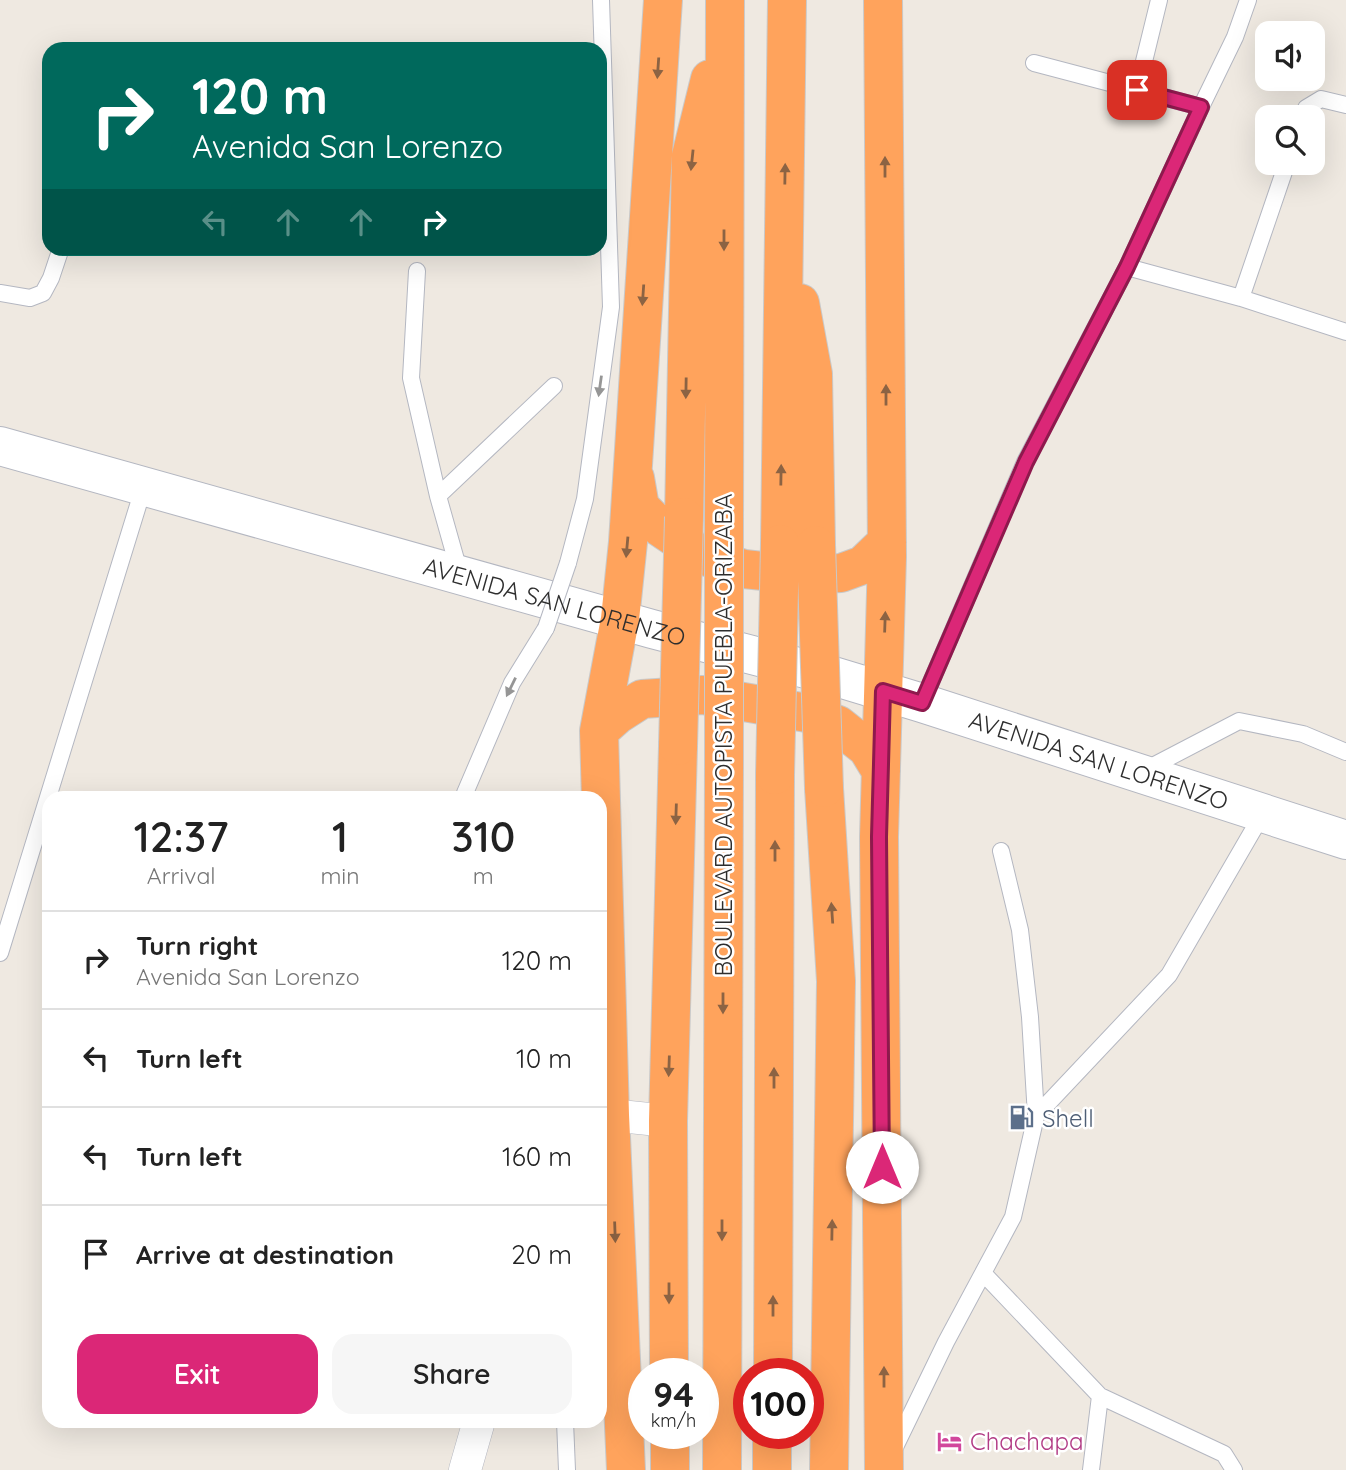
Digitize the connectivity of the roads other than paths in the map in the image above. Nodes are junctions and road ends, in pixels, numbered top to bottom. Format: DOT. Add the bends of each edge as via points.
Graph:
graph roads {
  1 [pos="601,0"];
  2 [pos="663,0"];
  3 [pos="787,0"];
  4 [pos="883,0"];
  5 [pos="1159,0"];
  6 [pos="1248,0"];
  7 [pos="725,11"];
  8 [pos="602,42"];
  9 [pos="1034,63"];
  10 [pos="1137,90"];
  11 [pos="1311,105"];
  12 [pos="1346,105"];
  13 [pos="1201,107"];
  14 [pos="1283,175"];
  15 [pos="607,184"];
  16 [pos="58,256"];
  17 [pos="1127,267"];
  18 [pos="417,271"];
  19 [pos="0,293"];
  20 [pos="1241,298"];
  21 [pos="1346,332"];
  22 [pos="555,386"];
  23 [pos="0,446"];
  24 [pos="632,466"];
  25 [pos="144,486"];
  26 [pos="438,496"];
  27 [pos="887,542"];
  28 [pos="798,544"];
  29 [pos="460,574"];
  30 [pos="620,619"];
  31 [pos="883,691"];
  32 [pos="922,703"];
  33 [pos="599,731"];
  34 [pos="1346,752"];
  35 [pos="881,771"];
  36 [pos="1139,773"];
  37 [pos="50,791"];
  38 [pos="466,791"];
  39 [pos="600,791"];
  40 [pos="1264,813"];
  41 [pos="42,817"];
  42 [pos="1346,840"];
  43 [pos="1001,851"];
  44 [pos="0,953"];
  45 [pos="607,1114"];
  46 [pos="1036,1116"];
  47 [pos="668,1121"];
  48 [pos="607,1163"];
  49 [pos="983,1273"];
  50 [pos="669,1358"];
  51 [pos="773,1358"];
  52 [pos="1101,1396"];
  53 [pos="477,1428"];
  54 [pos="565,1428"];
  55 [pos="670,1449"];
  56 [pos="772,1449"];
  57 [pos="884,1469"];
  58 [pos="464,1470"];
  59 [pos="567,1470"];
  60 [pos="626,1470"];
  61 [pos="670,1470"];
  62 [pos="722,1470"];
  63 [pos="772,1470"];
  64 [pos="829,1470"];
  65 [pos="1091,1470"];
  66 [pos="1234,1470"];
  1 -- 8 [label="lane, one-way, bridge"];
  2 -- 24 [label="highway, one-way"];
  28 -- 3 [label="highway, one-way" via="784,216"];
  27 -- 4 [label="highway, one-way"];
  5 -- 10 [label="lane"];
  6 -- 13 [label="lane" via="1236,37"];
  7 -- 47 [label="highway, one-way, bridge" via="691,156"];
  7 -- 62 [label="highway, BOULEVARD AUTOPISTA PUEBLA-ORIZABA, one-way, bridge"];
  9 -- 10 [label="lane"];
  10 -- 13 [label="lane"];
  11 -- 12 [label="lane" via="1321,99"];
  13 -- 17 [label="lane"];
  14 -- 20 [label="lane"];
  15 -- 38 [label="lane, one-way, bridge" via="611,307 585,499 546,628 512,683"];
  16 -- 19 [label="lane" via="43,293 30,298"];
  17 -- 20 [label="lane"];
  17 -- 32 [label="lane" via="1026,462"];
  18 -- 26 [label="lane" via="411,378"];
  20 -- 21 [label="lane"];
  22 -- 26 [label="lane"];
  23 -- 25 [label="street, AVENIDA SAN LORENZO"];
  24 -- 27 [label="highway" via="640,507 661,528 701,555 744,569 801,575 841,573 863,565"];
  24 -- 30 [label="highway, one-way"];
  25 -- 29 [label="street, AVENIDA SAN LORENZO"];
  25 -- 37 [label="lane"];
  26 -- 29 [label="lane"];
  31 -- 27 [label="highway, one-way"];
  51 -- 28 [label="highway, one-way, bridge" via="775,775"];
  64 -- 28 [label="highway, one-way, bridge" via="836,981 824,788"];
  29 -- 30 [label="street, AVENIDA SAN LORENZO"];
  30 -- 31 [label="street, AVENIDA SAN LORENZO"];
  30 -- 33 [label="highway"];
  31 -- 32 [label="street, AVENIDA SAN LORENZO"];
  31 -- 35 [label="highway"];
  32 -- 36 [label="street, AVENIDA SAN LORENZO"];
  33 -- 35 [label="highway" via="642,699 704,695 807,713 838,725 867,748"];
  33 -- 39 [label="highway"];
  34 -- 36 [label="lane" via="1303,733 1239,721"];
  57 -- 35 [label="highway, one-way"];
  36 -- 40 [label="street, AVENIDA SAN LORENZO"];
  40 -- 42 [label="street, AVENIDA SAN LORENZO"];
  40 -- 46 [label="lane" via="1168,975"];
  41 -- 44 [label="lane"];
  43 -- 46 [label="lane" via="1020,930"];
  45 -- 47 [label="street"];
  46 -- 49 [label="lane" via="1013,1217"];
  47 -- 50 [label="highway, one-way"];
  48 -- 60 [label="highway, one-way"];
  49 -- 52 [label="lane"];
  49 -- 57 [label="lane"];
  52 -- 65 [label="lane"];
  52 -- 66 [label="lane" via="1224,1454"];
  53 -- 58 [label="street"];
  54 -- 59 [label="lane"];
  55 -- 61 [label="highway"];
  56 -- 63 [label="highway"];
}
